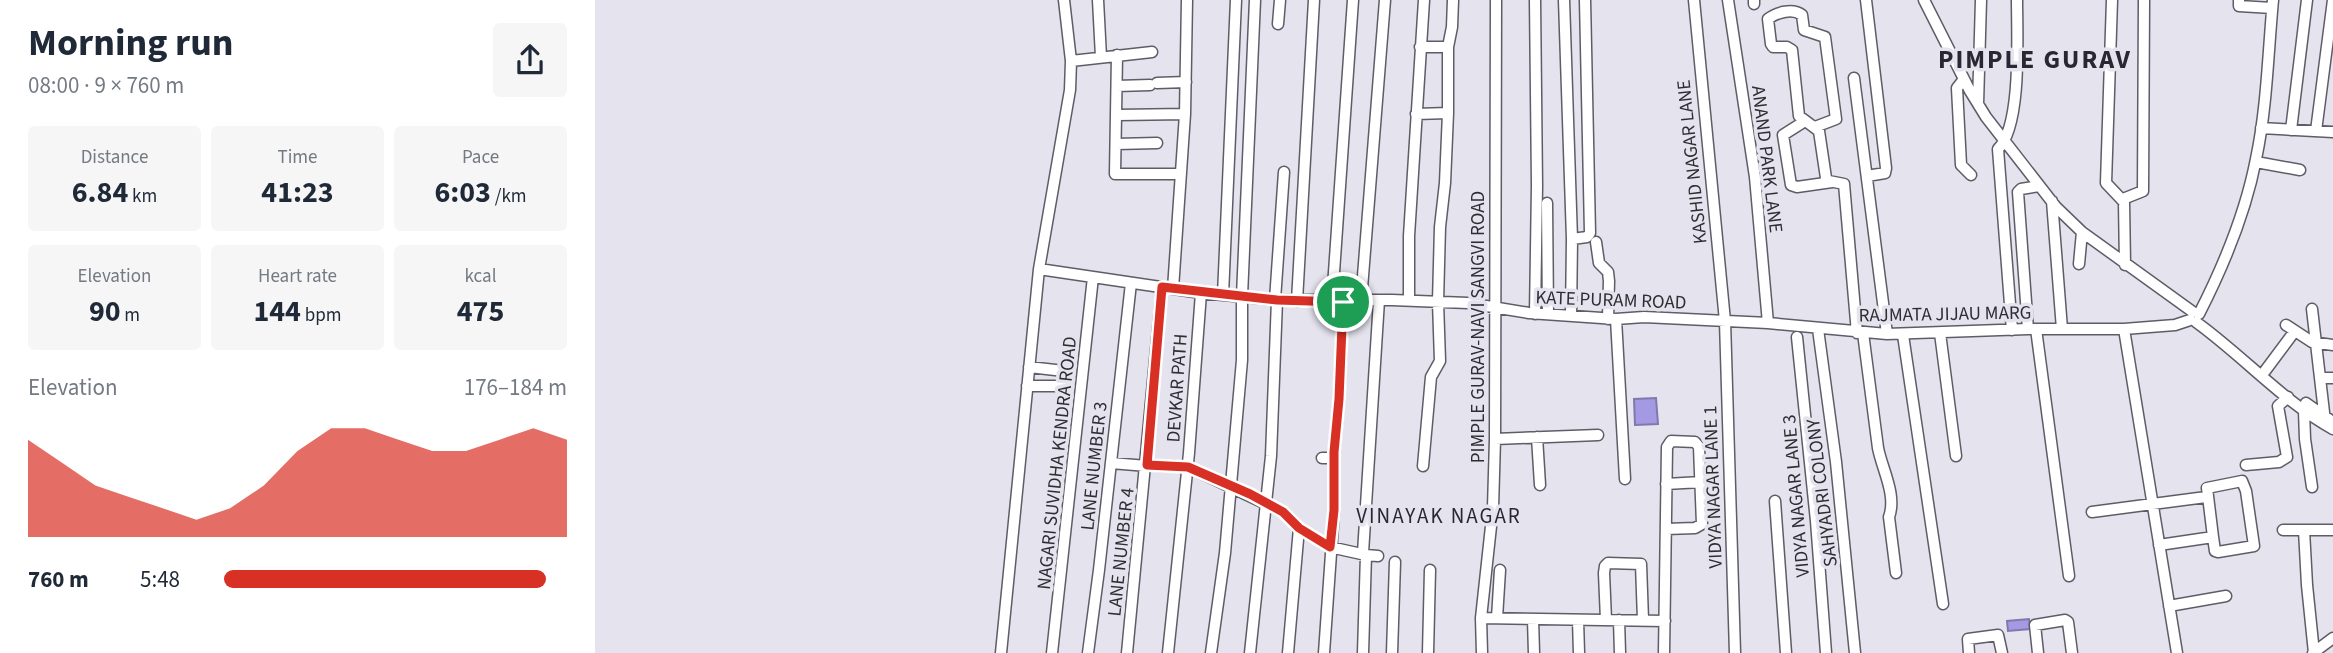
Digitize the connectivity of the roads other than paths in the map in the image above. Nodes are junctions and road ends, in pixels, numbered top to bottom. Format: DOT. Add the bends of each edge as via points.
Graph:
graph roads {
  1 [pos="1064,0"];
  2 [pos="1097,0"];
  3 [pos="1187,0"];
  4 [pos="1236,0"];
  5 [pos="1255,0"];
  6 [pos="1280,0"];
  7 [pos="1314,0"];
  8 [pos="1353,0"];
  9 [pos="1385,0"];
  10 [pos="1424,0"];
  11 [pos="1453,0"];
  12 [pos="1496,0"];
  13 [pos="1535,0"];
  14 [pos="1564,0"];
  15 [pos="1585,0"];
  16 [pos="1694,0"];
  17 [pos="1728,0"];
  18 [pos="1865,0"];
  19 [pos="1924,0"];
  20 [pos="1931,0"];
  21 [pos="1981,0"];
  22 [pos="2017,0"];
  23 [pos="2112,0"];
  24 [pos="2144,0"];
  25 [pos="2239,0"];
  26 [pos="2307,0"];
  27 [pos="2333,0"];
  28 [pos="2273,4"];
  29 [pos="1931,13"];
  30 [pos="1278,24"];
  31 [pos="1420,47"];
  32 [pos="1448,47"];
  33 [pos="1152,52"];
  34 [pos="1117,55"];
  35 [pos="1101,57"];
  36 [pos="1071,61"];
  37 [pos="1854,78"];
  38 [pos="1964,79"];
  39 [pos="1186,82"];
  40 [pos="1117,86"];
  41 [pos="1978,104"];
  42 [pos="1448,113"];
  43 [pos="1185,114"];
  44 [pos="1416,114"];
  45 [pos="1118,115"];
  46 [pos="1805,121"];
  47 [pos="1815,127"];
  48 [pos="2261,128"];
  49 [pos="2291,130"];
  50 [pos="2316,131"];
  51 [pos="2333,132"];
  52 [pos="1157,143"];
  53 [pos="2005,143"];
  54 [pos="1115,144"];
  55 [pos="2256,162"];
  56 [pos="2300,170"];
  57 [pos="1285,173"];
  58 [pos="1181,174"];
  59 [pos="1971,175"];
  60 [pos="1867,176"];
  61 [pos="1832,182"];
  62 [pos="2039,186"];
  63 [pos="2123,199"];
  64 [pos="2052,201"];
  65 [pos="1547,203"];
  66 [pos="2082,232"];
  67 [pos="1571,239"];
  68 [pos="1596,242"];
  69 [pos="2079,264"];
  70 [pos="2125,265"];
  71 [pos="1039,269"];
  72 [pos="1093,277"];
  73 [pos="1131,283"];
  74 [pos="1168,288"];
  75 [pos="1201,293"];
  76 [pos="1223,295"];
  77 [pos="1242,296"];
  78 [pos="1276,300"];
  79 [pos="1379,300"];
  80 [pos="1409,300"];
  81 [pos="1297,301"];
  82 [pos="1338,301"];
  83 [pos="1361,301"];
  84 [pos="1438,302"];
  85 [pos="1495,308"];
  86 [pos="2312,309"];
  87 [pos="1535,314"];
  88 [pos="1548,314"];
  89 [pos="1571,316"];
  90 [pos="2195,316"];
  91 [pos="1612,319"];
  92 [pos="1725,321"];
  93 [pos="1768,323"];
  94 [pos="1818,329"];
  95 [pos="2032,329"];
  96 [pos="2062,329"];
  97 [pos="2124,329"];
  98 [pos="2012,330"];
  99 [pos="1860,333"];
  100 [pos="1887,334"];
  101 [pos="1940,334"];
  102 [pos="1903,335"];
  103 [pos="1797,337"];
  104 [pos="2316,344"];
  105 [pos="2333,345"];
  106 [pos="1029,367"];
  107 [pos="2265,370"];
  108 [pos="2320,378"];
  109 [pos="2333,378"];
  110 [pos="1027,386"];
  111 [pos="2288,397"];
  112 [pos="2304,411"];
  113 [pos="2329,423"];
  114 [pos="1598,435"];
  115 [pos="1537,438"];
  116 [pos="1495,439"];
  117 [pos="1956,456"];
  118 [pos="1322,458"];
  119 [pos="1334,458"];
  120 [pos="1111,463"];
  121 [pos="1147,465"];
  122 [pos="1423,466"];
  123 [pos="2246,466"];
  124 [pos="1188,467"];
  125 [pos="1625,479"];
  126 [pos="1701,482"];
  127 [pos="1666,484"];
  128 [pos="1540,485"];
  129 [pos="1231,486"];
  130 [pos="2312,487"];
  131 [pos="2206,497"];
  132 [pos="1775,501"];
  133 [pos="1267,503"];
  134 [pos="2153,505"];
  135 [pos="2092,512"];
  136 [pos="1299,528"];
  137 [pos="1666,529"];
  138 [pos="2283,530"];
  139 [pos="2304,530"];
  140 [pos="2333,530"];
  141 [pos="2213,537"];
  142 [pos="2159,545"];
  143 [pos="1330,547"];
  144 [pos="1364,554"];
  145 [pos="1378,556"];
  146 [pos="1395,562"];
  147 [pos="1430,570"];
  148 [pos="1500,570"];
  149 [pos="1896,573"];
  150 [pos="2069,576"];
  151 [pos="2226,596"];
  152 [pos="1943,604"];
  153 [pos="2169,606"];
  154 [pos="1481,618"];
  155 [pos="1497,618"];
  156 [pos="1533,619"];
  157 [pos="1579,620"];
  158 [pos="1606,620"];
  159 [pos="1619,620"];
  160 [pos="1643,620"];
  161 [pos="1665,621"];
  162 [pos="2333,638"];
  163 [pos="1000,653"];
  164 [pos="1052,653"];
  165 [pos="1087,653"];
  166 [pos="1127,653"];
  167 [pos="1168,653"];
  168 [pos="1211,653"];
  169 [pos="1250,653"];
  170 [pos="1288,653"];
  171 [pos="1324,653"];
  172 [pos="1363,653"];
  173 [pos="1392,653"];
  174 [pos="1428,653"];
  175 [pos="1482,653"];
  176 [pos="1534,653"];
  177 [pos="1579,653"];
  178 [pos="1620,653"];
  179 [pos="1664,653"];
  180 [pos="1735,653"];
  181 [pos="1786,653"];
  182 [pos="1826,653"];
  183 [pos="1855,653"];
  184 [pos="1969,653"];
  185 [pos="2002,653"];
  186 [pos="2038,653"];
  187 [pos="2072,653"];
  188 [pos="2177,653"];
  189 [pos="2313,653"];
  1 -- 36 [label="street"];
  2 -- 35 [label="street"];
  3 -- 39 [label="street, LANE NUMBER 4"];
  4 -- 76 [label="street"];
  5 -- 77 [label="street"];
  6 -- 30 [label="street"];
  7 -- 81 [label="street"];
  8 -- 82 [label="street"];
  9 -- 83 [label="street"];
  10 -- 31 [label="street"];
  11 -- 32 [label="street"];
  12 -- 85 [label="street, PIMPLE GURAV-NAVI SANGVI ROAD"];
  13 -- 87 [label="street"];
  14 -- 67 [label="street"];
  15 -- 67 [label="street" via="1590,233"];
  16 -- 92 [label="street, KASHID NAGAR LANE"];
  17 -- 93 [label="street, ANAND PARK LANE" via="1755,177"];
  18 -- 60 [label="street" via="1886,168 1885,173"];
  19 -- 29 [label="street"];
  20 -- 29 [label="street"];
  21 -- 41 [label="street"];
  22 -- 53 [label="street" via="2014,110"];
  23 -- 63 [label="street" via="2106,183"];
  24 -- 63 [label="street" via="2143,191"];
  25 -- 28 [label="street" via="2239,6"];
  26 -- 49 [label="street"];
  27 -- 50 [label="street"];
  28 -- 48 [label="street"];
  29 -- 38 [label="street"];
  31 -- 32 [label="street"];
  31 -- 44 [label="street"];
  32 -- 42 [label="street"];
  33 -- 34 [label="street"];
  34 -- 35 [label="street"];
  34 -- 40 [label="street"];
  35 -- 36 [label="street"];
  36 -- 71 [label="street"];
  37 -- 60 [label="street"];
  38 -- 41 [label="street"];
  38 -- 59 [label="street" via="1957,88 1961,165"];
  39 -- 40 [label="street"];
  39 -- 43 [label="street, LANE NUMBER 4"];
  40 -- 45 [label="street"];
  41 -- 53 [label="street"];
  42 -- 44 [label="street"];
  42 -- 84 [label="street"];
  43 -- 45 [label="street"];
  43 -- 58 [label="street, LANE NUMBER 4"];
  44 -- 80 [label="street"];
  45 -- 54 [label="street"];
  46 -- 47 [label="street"];
  46 -- 47 [label="street" via="1799,116 1792,50 1773,47 1768,19 1792,11 1802,15 1804,30 1825,37 1836,119"];
  46 -- 61 [label="street" via="1783,135 1791,186"];
  47 -- 61 [label="street" via="1823,169"];
  48 -- 49 [label="street"];
  48 -- 55 [label="street"];
  49 -- 50 [label="street"];
  50 -- 51 [label="street"];
  52 -- 54 [label="street"];
  53 -- 62 [label="street"];
  53 -- 98 [label="street" via="1999,149"];
  54 -- 58 [label="street" via="1115,174"];
  55 -- 56 [label="street"];
  55 -- 90 [label="street" via="2239,219"];
  57 -- 78 [label="street"];
  58 -- 74 [label="street, LANE NUMBER 4"];
  60 -- 100 [label="street"];
  61 -- 99 [label="street" via="1844,184"];
  62 -- 64 [label="street"];
  62 -- 95 [label="street" via="2018,192"];
  63 -- 70 [label="street"];
  64 -- 66 [label="street"];
  64 -- 96 [label="street"];
  65 -- 88 [label="street"];
  66 -- 69 [label="street"];
  66 -- 70 [label="street"];
  67 -- 89 [label="street"];
  68 -- 91 [label="street" via="1599,264 1608,272"];
  70 -- 90 [label="street"];
  71 -- 72 [label="street"];
  71 -- 106 [label="street"];
  72 -- 73 [label="street"];
  72 -- 164 [label="street, NAGARI SUVIDHA KENDRA ROAD"];
  73 -- 74 [label="street"];
  73 -- 120 [label="street, LANE NUMBER 3"];
  74 -- 75 [label="street"];
  74 -- 121 [label="street, LANE NUMBER 4"];
  75 -- 76 [label="street"];
  75 -- 124 [label="street, DEVKAR PATH"];
  76 -- 77 [label="street"];
  77 -- 78 [label="street"];
  77 -- 129 [label="street" via="1243,360"];
  78 -- 81 [label="street"];
  78 -- 133 [label="street"];
  79 -- 80 [label="street"];
  79 -- 83 [label="street"];
  79 -- 144 [label="street"];
  80 -- 84 [label="street"];
  81 -- 82 [label="street"];
  82 -- 83 [label="street"];
  82 -- 119 [label="street"];
  84 -- 85 [label="street"];
  84 -- 122 [label="street" via="1440,362 1430,377"];
  85 -- 87 [label="street, KATE PURAM ROAD"];
  85 -- 116 [label="street, PIMPLE GURAV-NAVI SANGVI ROAD"];
  86 -- 104 [label="street"];
  87 -- 88 [label="street, KATE PURAM ROAD"];
  88 -- 89 [label="street, KATE PURAM ROAD"];
  89 -- 91 [label="street, KATE PURAM ROAD"];
  90 -- 97 [label="street, RAJMATA JIJAU MARG" via="2175,325"];
  90 -- 107 [label="street"];
  90 -- 111 [label="street"];
  91 -- 92 [label="street, KATE PURAM ROAD"];
  91 -- 125 [label="street"];
  92 -- 93 [label="street, RAJMATA JIJAU MARG"];
  92 -- 180 [label="street, VIDYA NAGAR LANE 1"];
  93 -- 94 [label="street, RAJMATA JIJAU MARG"];
  94 -- 99 [label="street, RAJMATA JIJAU MARG"];
  94 -- 183 [label="street, SAHYADRI COLONY"];
  95 -- 96 [label="street, RAJMATA JIJAU MARG"];
  95 -- 98 [label="street, RAJMATA JIJAU MARG"];
  95 -- 150 [label="street"];
  96 -- 97 [label="street, RAJMATA JIJAU MARG"];
  97 -- 134 [label="street"];
  98 -- 101 [label="street, RAJMATA JIJAU MARG"];
  99 -- 100 [label="street, RAJMATA JIJAU MARG"];
  99 -- 149 [label="street" via="1889,488"];
  100 -- 102 [label="street, RAJMATA JIJAU MARG"];
  101 -- 102 [label="street, RAJMATA JIJAU MARG"];
  101 -- 117 [label="street"];
  102 -- 152 [label="street"];
  103 -- 182 [label="street, VIDYA NAGAR LANE 3"];
  104 -- 105 [label="street"];
  104 -- 107 [label="street" via="2290,329"];
  104 -- 108 [label="street"];
  106 -- 110 [label="street"];
  106 -- 110 [label="street" via="1064,371 1065,383"];
  107 -- 113 [label="street"];
  108 -- 109 [label="street"];
  108 -- 113 [label="street"];
  110 -- 163 [label="street"];
  111 -- 112 [label="street"];
  111 -- 123 [label="street" via="2278,406 2287,457"];
  112 -- 113 [label="street"];
  112 -- 130 [label="street"];
  114 -- 115 [label="street"];
  115 -- 116 [label="street"];
  115 -- 128 [label="street"];
  116 -- 154 [label="street, PIMPLE GURAV-NAVI SANGVI ROAD"];
  118 -- 119 [label="street"];
  119 -- 143 [label="street"];
  120 -- 121 [label="street"];
  120 -- 165 [label="street, LANE NUMBER 3"];
  121 -- 124 [label="street"];
  121 -- 166 [label="street, LANE NUMBER 4"];
  124 -- 129 [label="street"];
  124 -- 167 [label="street, DEVKAR PATH"];
  126 -- 127 [label="street"];
  126 -- 127 [label="street" via="1698,444 1676,440 1667,447"];
  126 -- 137 [label="street" via="1702,524"];
  127 -- 137 [label="street"];
  129 -- 133 [label="street"];
  129 -- 168 [label="street"];
  131 -- 134 [label="street"];
  132 -- 181 [label="street"];
  133 -- 136 [label="street"];
  133 -- 169 [label="street"];
  134 -- 135 [label="street"];
  134 -- 142 [label="street"];
  136 -- 143 [label="street"];
  136 -- 170 [label="street"];
  137 -- 161 [label="street"];
  138 -- 139 [label="street"];
  139 -- 140 [label="street"];
  139 -- 189 [label="street"];
  141 -- 141 [label="street" via="2218,552 2254,546 2242,481 2207,488"];
  141 -- 142 [label="street"];
  142 -- 153 [label="street"];
  143 -- 144 [label="street"];
  143 -- 171 [label="street"];
  144 -- 145 [label="street"];
  144 -- 172 [label="street"];
  146 -- 173 [label="street"];
  147 -- 174 [label="street"];
  148 -- 155 [label="street"];
  151 -- 153 [label="street"];
  153 -- 188 [label="street"];
  154 -- 155 [label="street"];
  154 -- 175 [label="street, PIMPLE GURAV-NAVI SANGVI ROAD"];
  155 -- 156 [label="street"];
  156 -- 157 [label="street"];
  156 -- 176 [label="street"];
  157 -- 158 [label="street"];
  157 -- 177 [label="street"];
  158 -- 159 [label="street"];
  158 -- 160 [label="street" via="1604,573 1608,563 1641,564"];
  159 -- 160 [label="street"];
  159 -- 178 [label="street"];
  160 -- 161 [label="street"];
  161 -- 179 [label="street"];
  162 -- 189 [label="street"];
  184 -- 185 [label="street" via="1968,639 1998,635"];
  186 -- 187 [label="street" via="2035,625 2065,620"];
}
